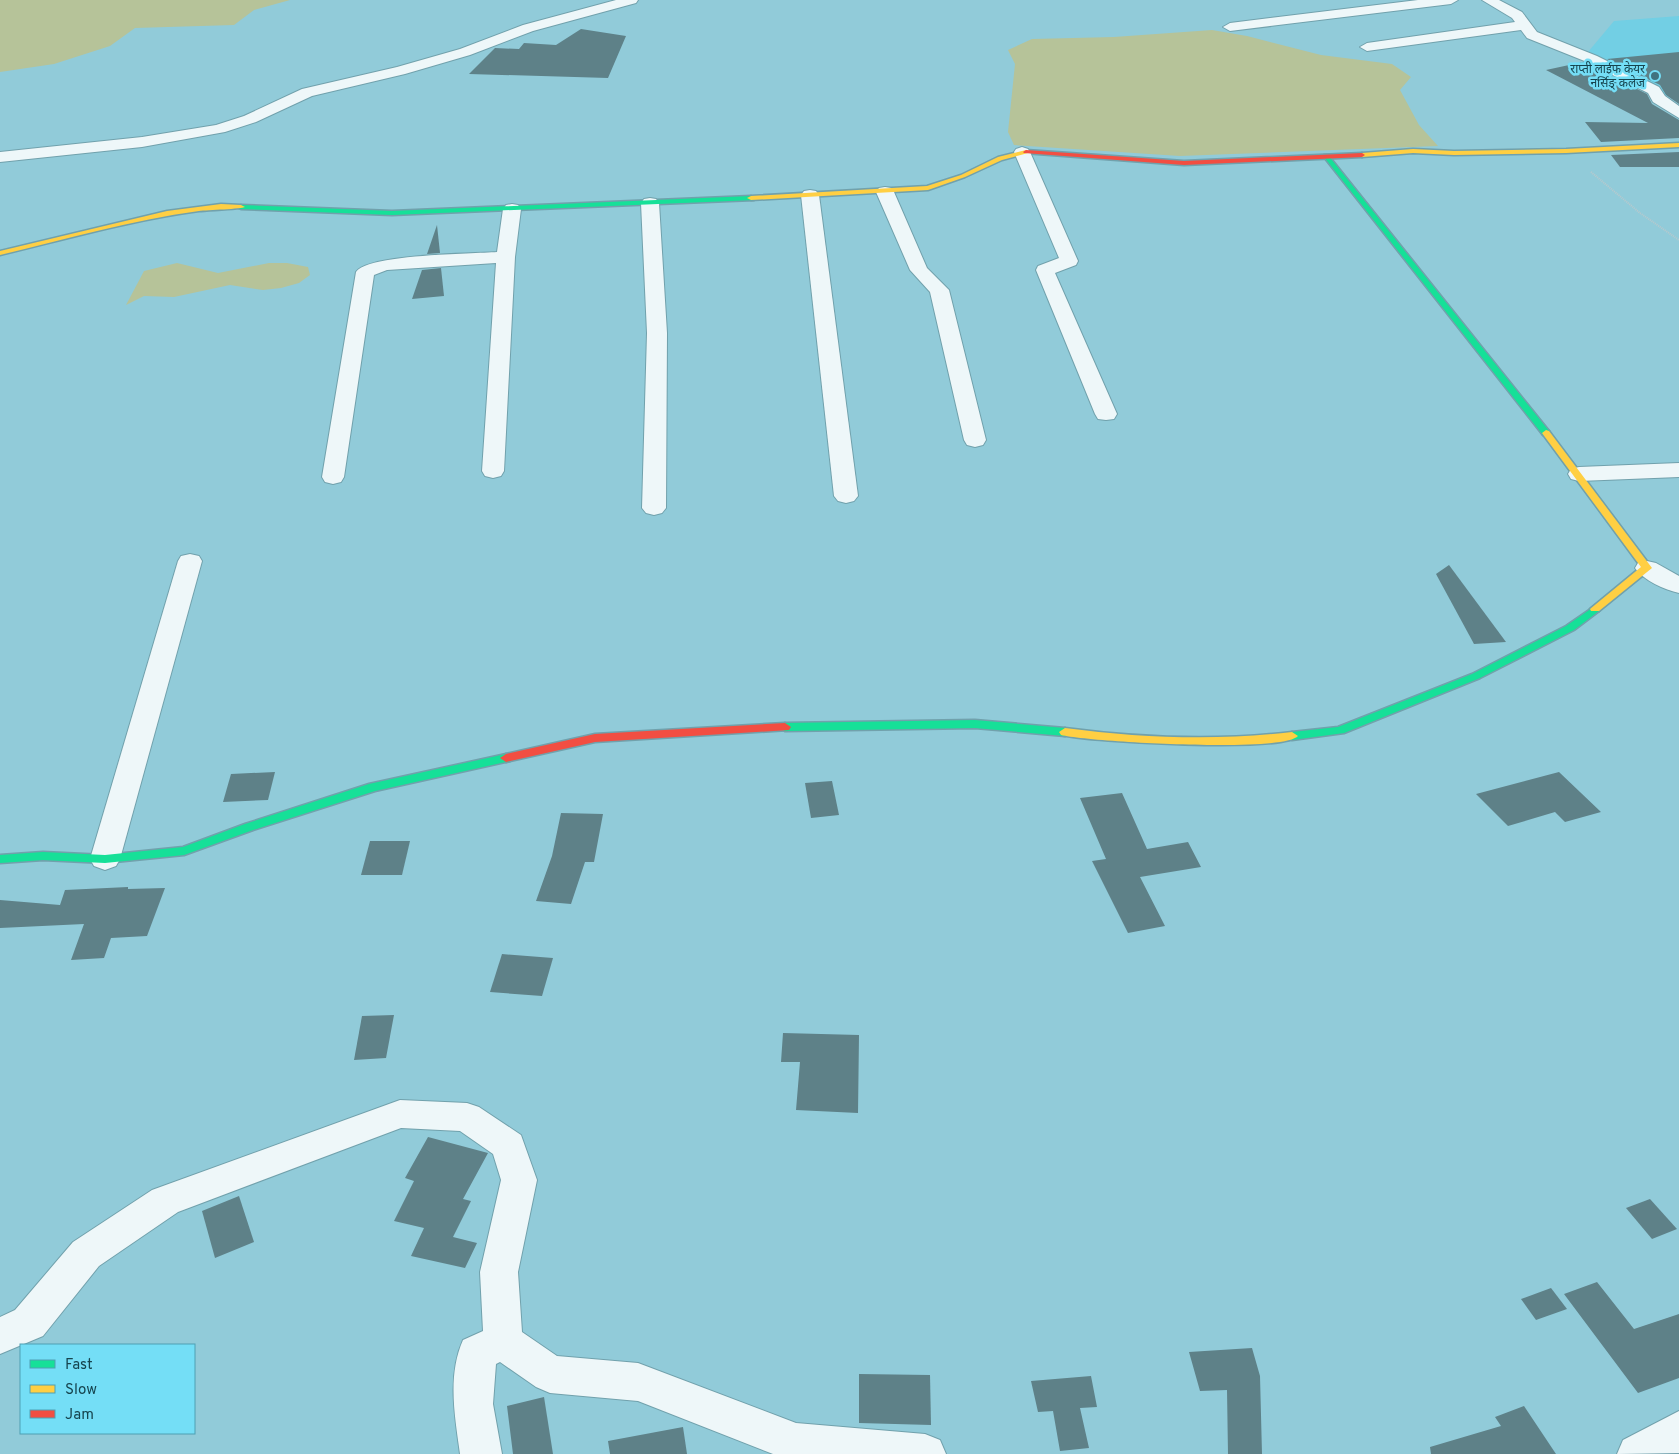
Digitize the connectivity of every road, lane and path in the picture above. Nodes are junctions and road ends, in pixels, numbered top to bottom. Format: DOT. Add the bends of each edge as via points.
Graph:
graph roads {
  1 [pos="631,0"];
  2 [pos="1451,0"];
  3 [pos="1489,0"];
  4 [pos="1526,25"];
  5 [pos="1230,27"];
  6 [pos="1367,47"];
  7 [pos="1679,113"];
  8 [pos="1679,145"];
  9 [pos="1566,151"];
  10 [pos="1022,152"];
  11 [pos="1326,156"];
  12 [pos="0,157"];
  13 [pos="885,192"];
  14 [pos="810,195"];
  15 [pos="650,203"];
  16 [pos="512,209"];
  17 [pos="1679,240"];
  18 [pos="0,253"];
  19 [pos="506,256"];
  20 [pos="1106,414"];
  21 [pos="974,440"];
  22 [pos="1679,470"];
  23 [pos="493,471"];
  24 [pos="1579,474"];
  25 [pos="333,477"];
  26 [pos="846,496"];
  27 [pos="654,508"];
  28 [pos="190,561"];
  29 [pos="1647,568"];
  30 [pos="1679,586"];
  31 [pos="0,859"];
  32 [pos="105,859"];
  33 [pos="0,1336"];
  34 [pos="503,1341"];
  35 [pos="1679,1431"];
  36 [pos="481,1454"];
  37 [pos="925,1454"];
  38 [pos="1638,1454"];
  1 -- 12 [label="street" via="528,28 465,52 307,92 250,119 219,129 142,142"];
  2 -- 5 [label="street"];
  3 -- 4 [label="street" via="1517,15"];
  4 -- 6 [label="street"];
  4 -- 7 [label="street" via="1532,34 1545,41 1592,59 1654,90 1658,99"];
  8 -- 9 [label="street"];
  9 -- 11 [label="street" via="1413,151"];
  9 -- 17 [label="path" via="1640,213"];
  10 -- 11 [label="street" via="1184,163"];
  10 -- 13 [label="street" via="928,188"];
  10 -- 20 [label="street" via="1069,262 1045,270"];
  11 -- 24 [label="street"];
  13 -- 14 [label="street"];
  13 -- 21 [label="street" via="920,270 939,290"];
  14 -- 15 [label="street"];
  14 -- 26 [label="street"];
  15 -- 16 [label="street"];
  15 -- 27 [label="street" via="657,333"];
  16 -- 18 [label="street" via="392,212 221,206 145,218"];
  16 -- 19 [label="street"];
  19 -- 23 [label="street"];
  19 -- 25 [label="street" via="384,265 365,272"];
  22 -- 24 [label="street"];
  24 -- 29 [label="street"];
  28 -- 32 [label="street"];
  29 -- 30 [label="street"];
  29 -- 32 [label="street" via="1570,628 1476,676 1340,730 1234,742 1128,740 974,724 790,728 594,738 373,787 184,851"];
  31 -- 32 [label="street" via="43,856"];
  33 -- 34 [label="street" via="29,1323 86,1254 165,1201 400,1114 466,1117 508,1145 518,1180 499,1272"];
  34 -- 36 [label="street" via="477,1353 473,1404"];
  34 -- 37 [label="street" via="550,1374 638,1382 796,1443"];
  35 -- 38 [label="street"];
}
